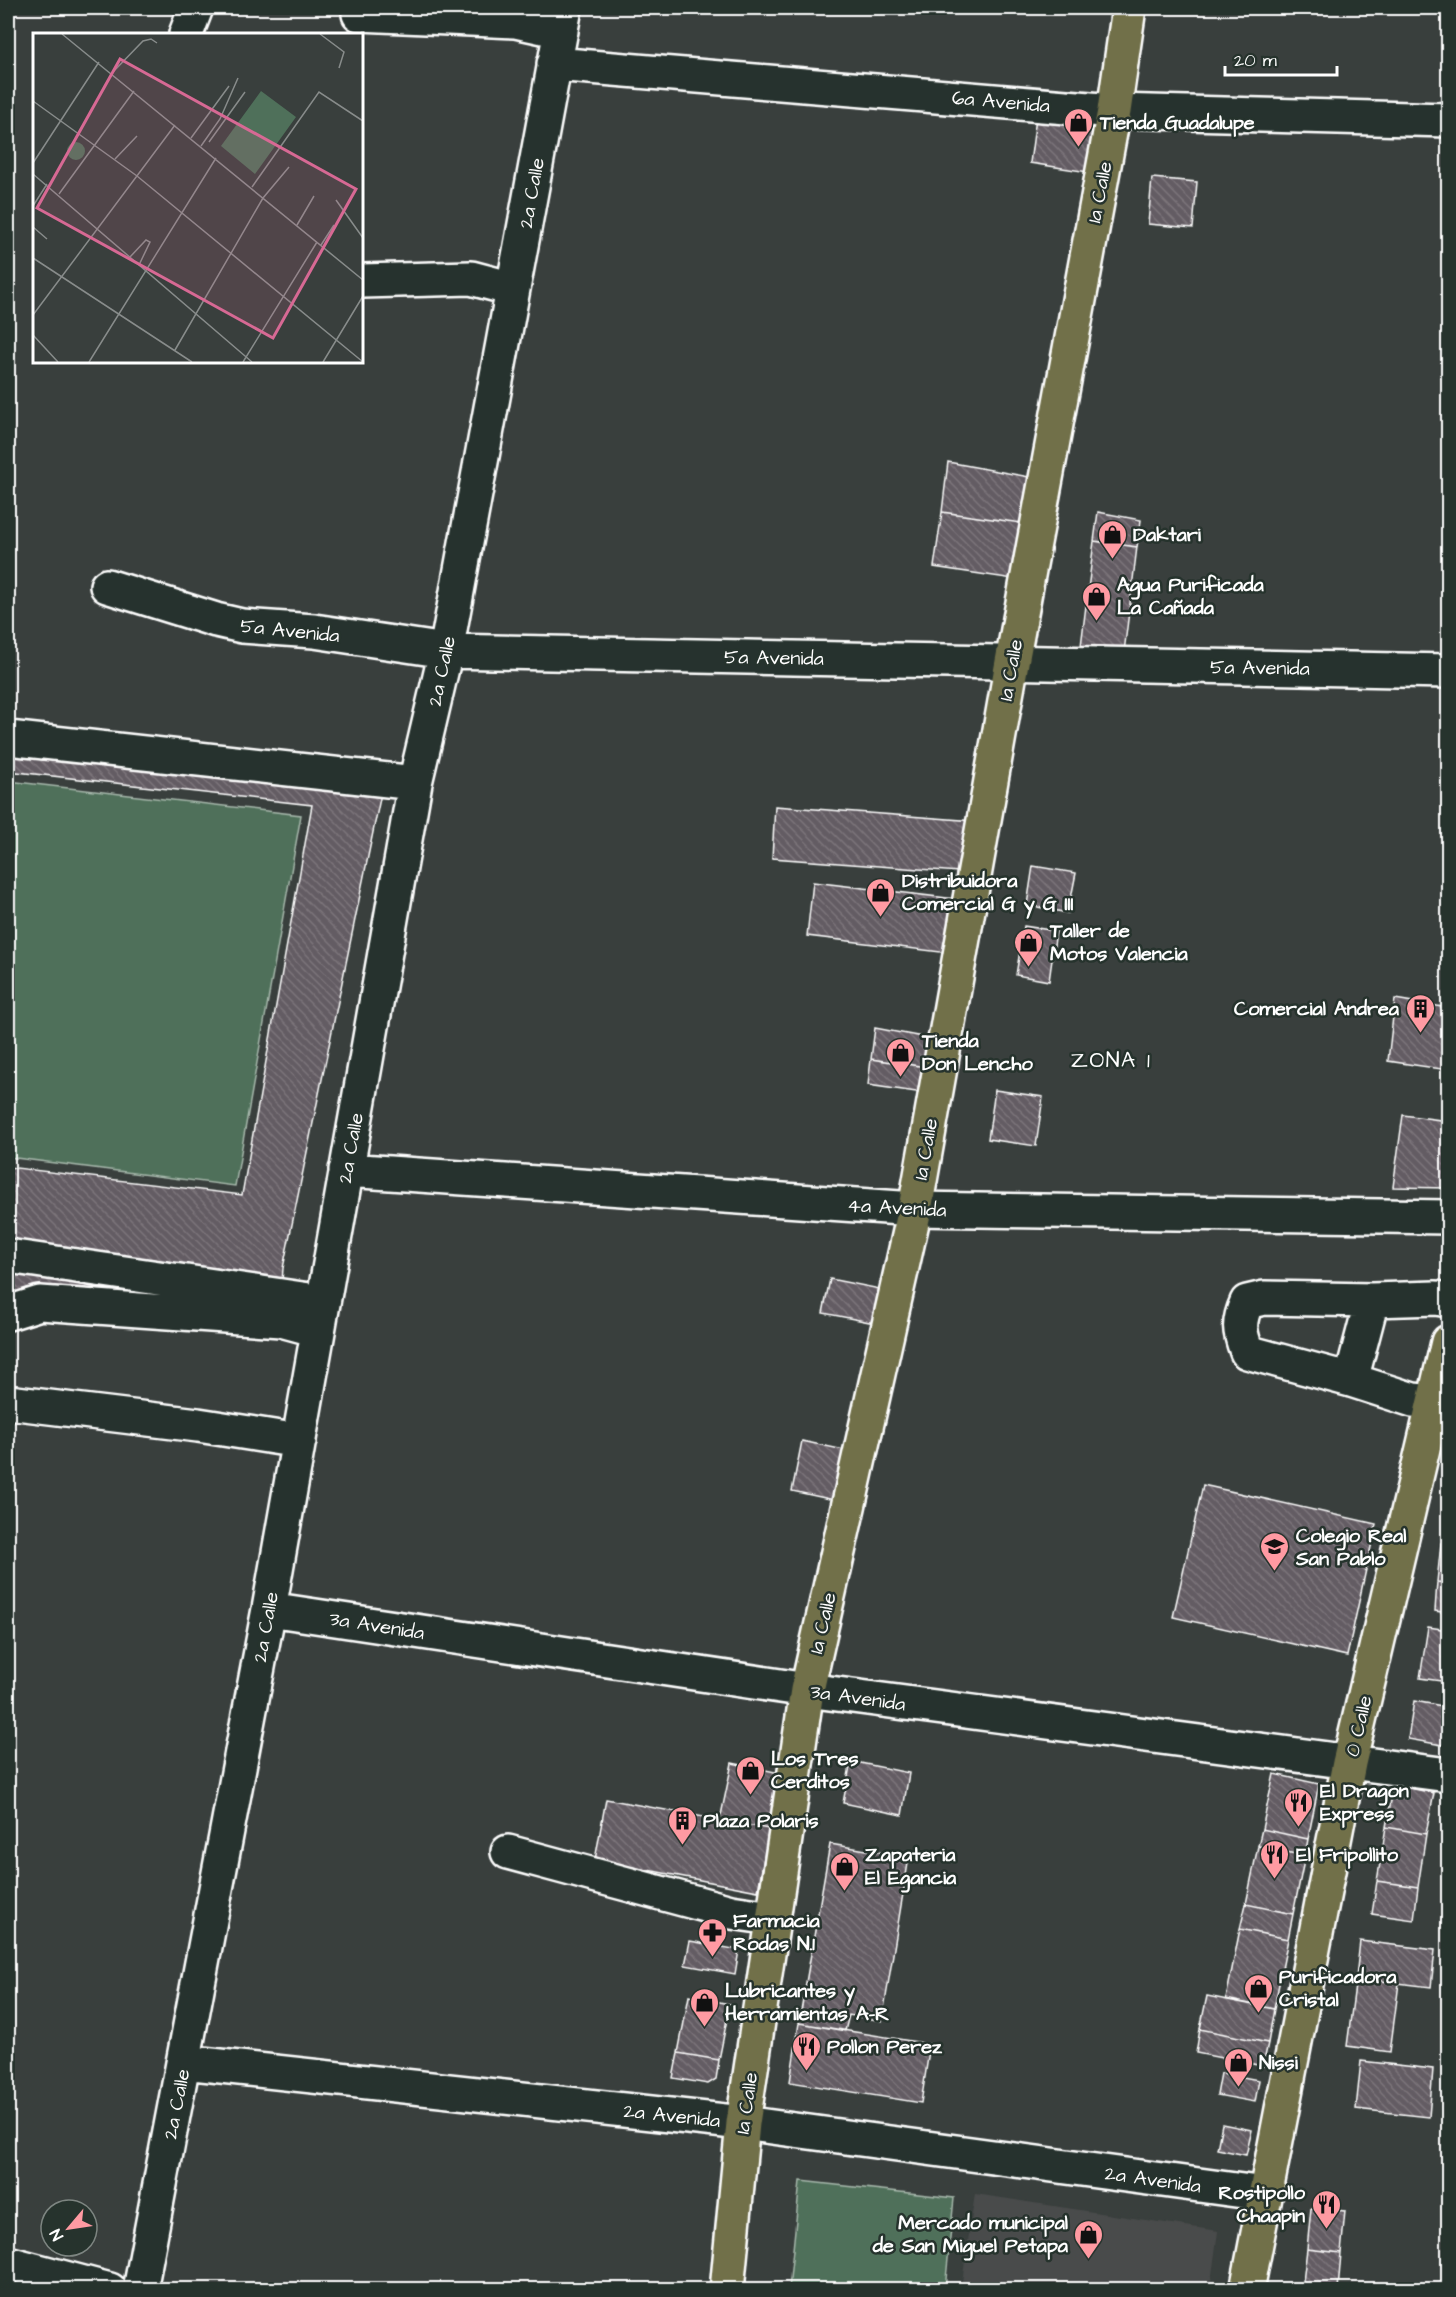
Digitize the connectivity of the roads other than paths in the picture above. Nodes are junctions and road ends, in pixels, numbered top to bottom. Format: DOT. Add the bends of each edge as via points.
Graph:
graph roads {
  1 [pos="196,8"];
  2 [pos="1130,8"];
  3 [pos="358,14"];
  4 [pos="563,19"];
  5 [pos="186,33"];
  6 [pos="554,64"];
  7 [pos="1114,111"];
  8 [pos="1449,120"];
  9 [pos="363,281"];
  10 [pos="513,289"];
  11 [pos="107,585"];
  12 [pos="446,651"];
  13 [pos="1012,662"];
  14 [pos="1449,672"];
  15 [pos="8,738"];
  16 [pos="415,783"];
  17 [pos="346,1170"];
  18 [pos="915,1209"];
  19 [pos="1449,1217"];
  20 [pos="8,1256"];
  21 [pos="1372,1300"];
  22 [pos="1449,1300"];
  23 [pos="8,1313"];
  24 [pos="321,1316"];
  25 [pos="1449,1342"];
  26 [pos="1352,1380"];
  27 [pos="8,1402"];
  28 [pos="1434,1402"];
  29 [pos="298,1441"];
  30 [pos="269,1609"];
  31 [pos="807,1690"];
  32 [pos="1349,1763"];
  33 [pos="1449,1775"];
  34 [pos="508,1852"];
  35 [pos="772,1918"];
  36 [pos="184,2062"];
  37 [pos="743,2123"];
  38 [pos="1265,2194"];
  39 [pos="8,2262"];
  40 [pos="110,2289"];
  41 [pos="140,2289"];
  42 [pos="727,2289"];
  43 [pos="1247,2289"];
  1 -- 5 [label="street"];
  2 -- 7 [label="main road, 1a Calle"];
  3 -- 4 [label="street" via="516,21"];
  4 -- 6 [label="street, 2a Calle"];
  6 -- 7 [label="street, 6a Avenida"];
  6 -- 10 [label="street, 2a Calle"];
  7 -- 8 [label="street, 6a Avenida"];
  7 -- 13 [label="main road, 1a Calle"];
  9 -- 10 [label="street" via="471,278"];
  10 -- 12 [label="street, 2a Calle"];
  11 -- 12 [label="street, 5a Avenida" via="216,621"];
  12 -- 13 [label="street, 5a Avenida"];
  12 -- 16 [label="street, 2a Calle"];
  13 -- 14 [label="street, 5a Avenida"];
  13 -- 18 [label="main road, 1a Calle"];
  15 -- 16 [label="street"];
  16 -- 17 [label="street, 2a Calle"];
  17 -- 18 [label="street, 4a Avenida"];
  17 -- 24 [label="street, 2a Calle"];
  18 -- 19 [label="street, 4a Avenida"];
  18 -- 31 [label="main road, 1a Calle"];
  20 -- 24 [label="street"];
  21 -- 22 [label="street"];
  21 -- 26 [label="street"];
  21 -- 26 [label="street" via="1264,1298 1247,1302 1241,1315 1240,1334 1247,1352"];
  23 -- 24 [label="street" via="40,1303 281,1320"];
  24 -- 29 [label="street, 2a Calle"];
  25 -- 28 [label="main road, 0 Calle"];
  26 -- 28 [label="street" via="1413,1400"];
  27 -- 29 [label="street"];
  28 -- 32 [label="main road, 0 Calle"];
  29 -- 30 [label="street, 2a Calle"];
  30 -- 31 [label="street, 3a Avenida"];
  30 -- 36 [label="street, 2a Calle"];
  31 -- 32 [label="street, 3a Avenida"];
  31 -- 35 [label="main road, 1a Calle"];
  32 -- 33 [label="street, 3a Avenida"];
  32 -- 38 [label="main road, 0 Calle"];
  34 -- 35 [label="street" via="731,1912"];
  35 -- 37 [label="main road, 1a Calle"];
  36 -- 37 [label="street, 2a Avenida"];
  36 -- 41 [label="street, 2a Calle"];
  37 -- 38 [label="street, 2a Avenida"];
  37 -- 42 [label="main road, 1a Calle"];
  38 -- 43 [label="main road, 0 Calle"];
  39 -- 40 [label="street"];
}
